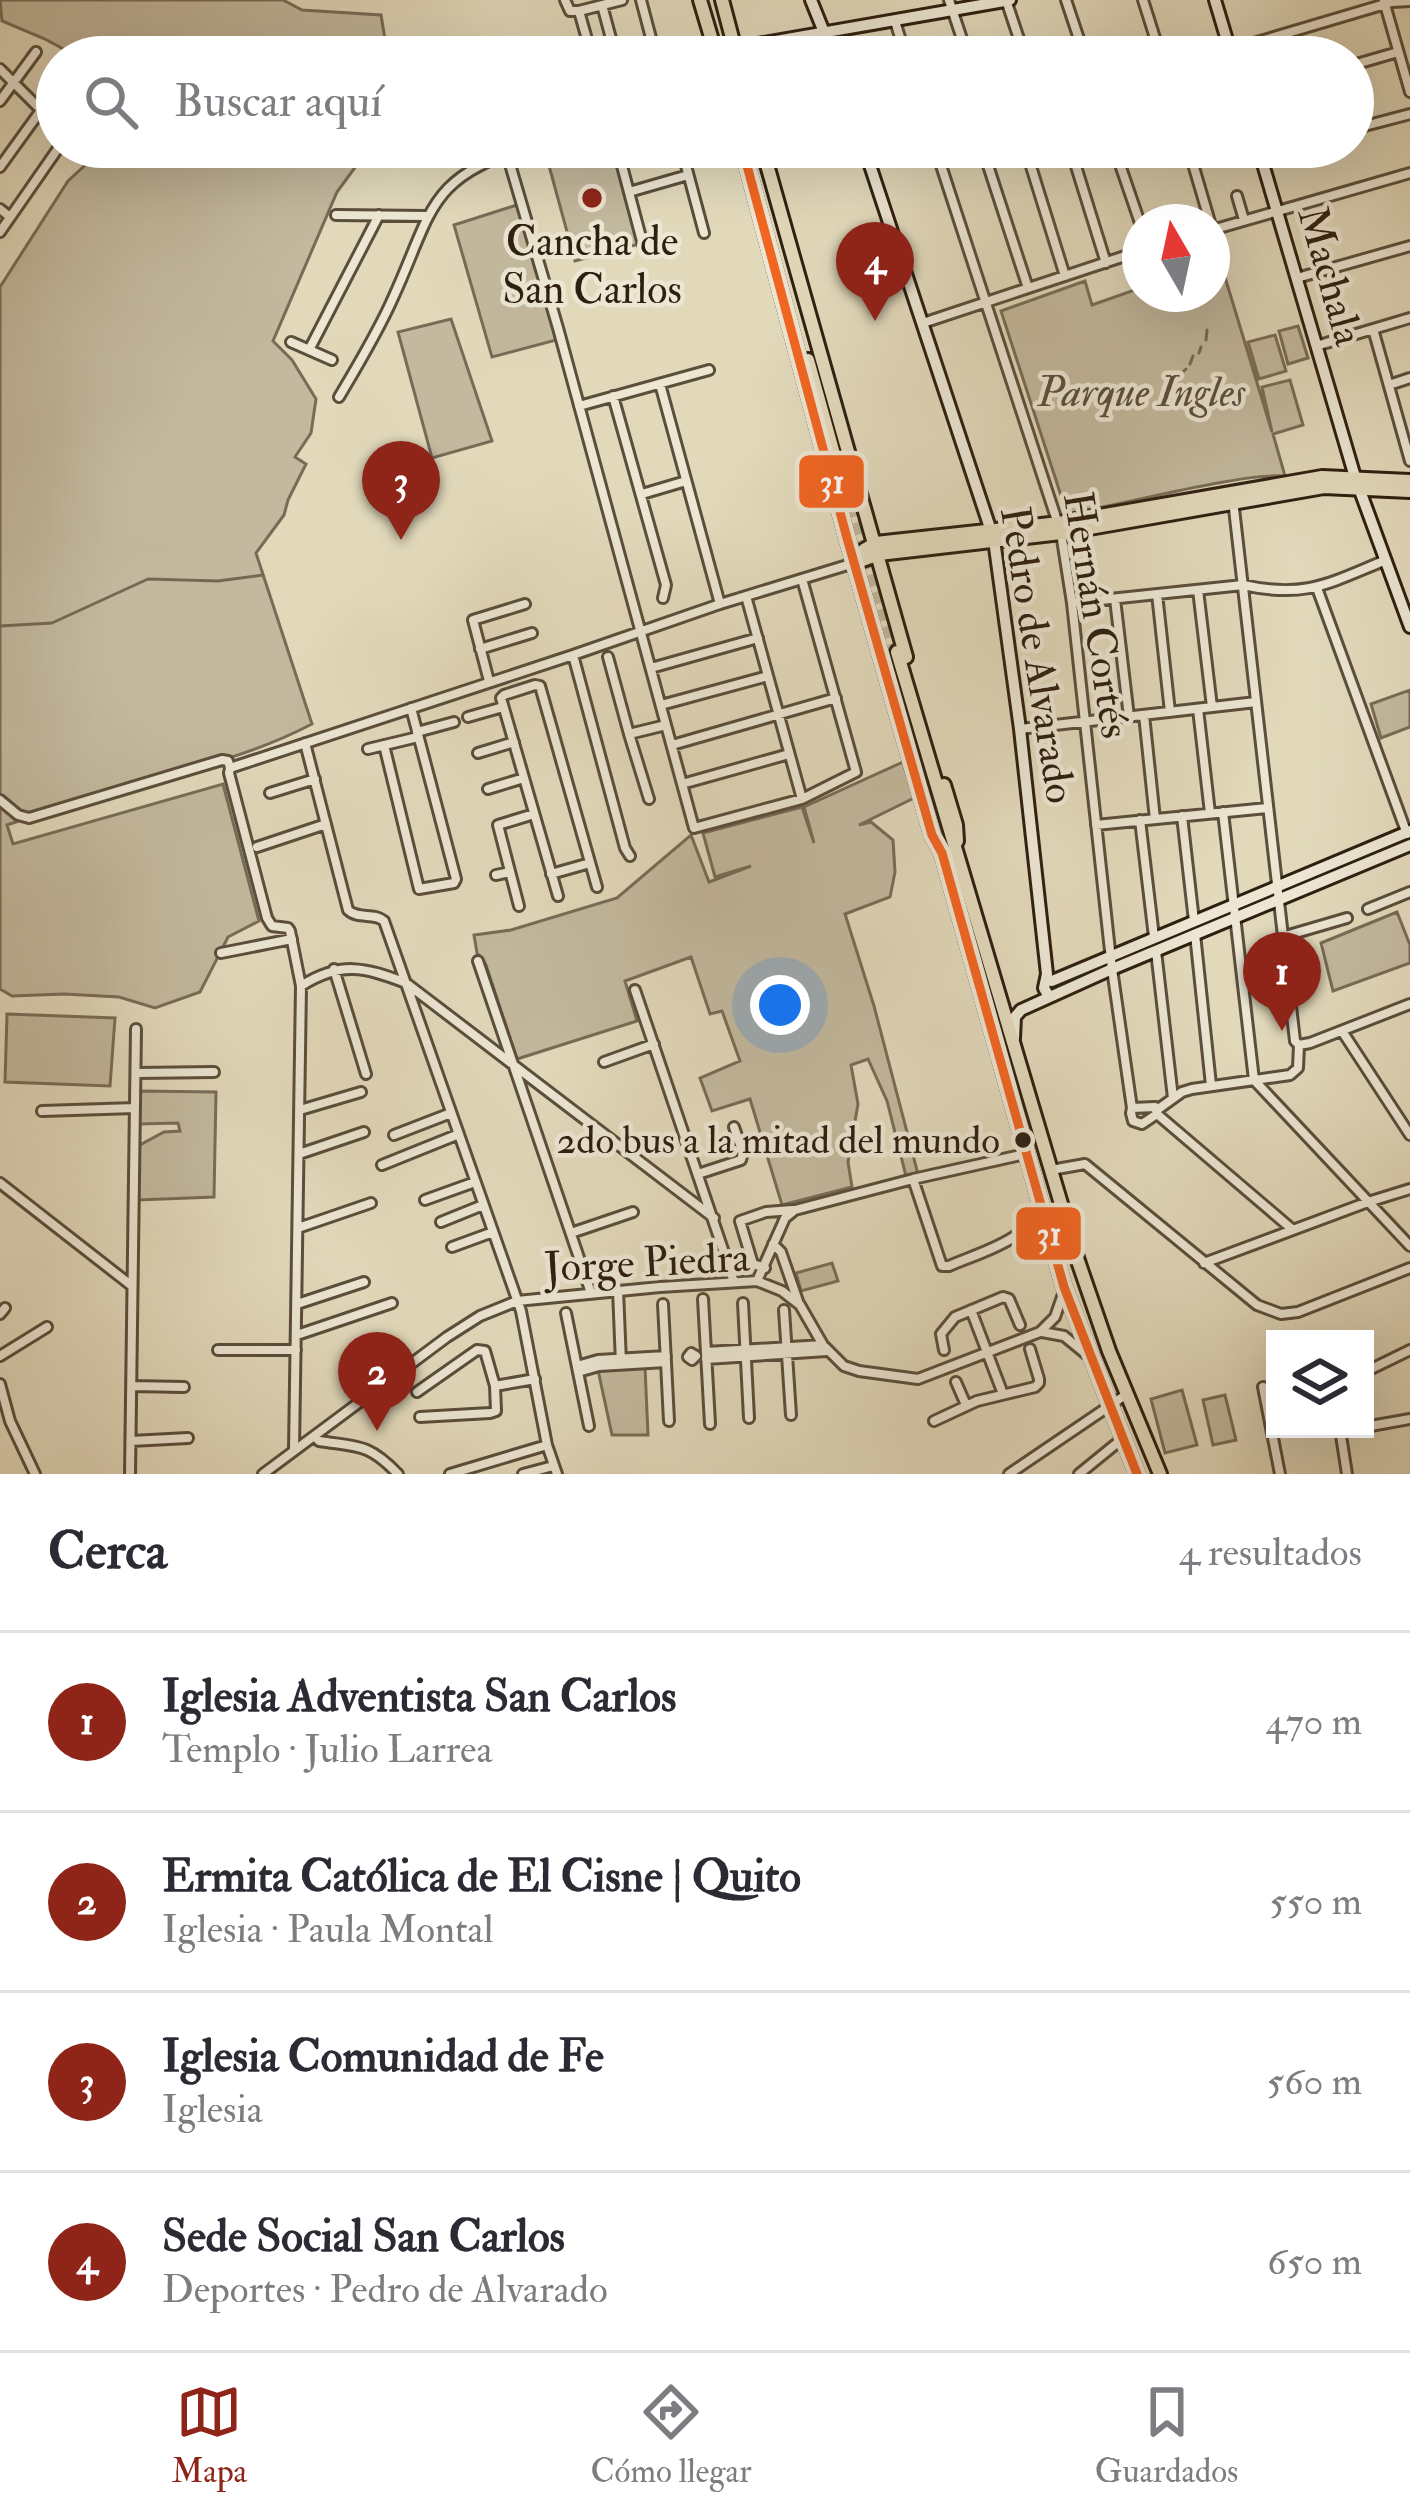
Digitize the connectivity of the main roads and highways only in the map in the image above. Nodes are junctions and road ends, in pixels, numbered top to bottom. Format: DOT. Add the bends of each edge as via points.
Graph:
graph roads {
  1 [pos="700,0"];
  2 [pos="722,0"];
  3 [pos="811,0"];
  4 [pos="1008,0"];
  5 [pos="1216,0"];
  6 [pos="951,6"];
  7 [pos="826,33"];
  8 [pos="711,36"];
  9 [pos="732,36"];
  10 [pos="812,36"];
  11 [pos="827,36"];
  12 [pos="1226,36"];
  13 [pos="748,168"];
  14 [pos="768,168"];
  15 [pos="872,168"];
  16 [pos="1265,168"];
  17 [pos="784,225"];
  18 [pos="765,234"];
  19 [pos="1410,481"];
  20 [pos="1358,483"];
  21 [pos="1410,491"];
  22 [pos="839,508"];
  23 [pos="865,511"];
  24 [pos="993,535"];
  25 [pos="877,548"];
  26 [pos="854,563"];
  27 [pos="865,601"];
  28 [pos="891,607"];
  29 [pos="1410,627"];
  30 [pos="1409,838"];
  31 [pos="958,848"];
  32 [pos="941,853"];
  33 [pos="1111,962"];
  34 [pos="1050,977"];
  35 [pos="1052,996"];
  36 [pos="1014,1040"];
  37 [pos="1137,1474"];
  38 [pos="1160,1474"];
  1 -- 8 [label="main road"];
  2 -- 9 [label="main road"];
  3 -- 7 [label="main road"];
  4 -- 6 [label="main road"];
  5 -- 12 [label="main road"];
  6 -- 7 [label="main road"];
  7 -- 10 [label="main road"];
  7 -- 11 [label="main road"];
  13 -- 18 [label="main road"];
  14 -- 17 [label="main road"];
  15 -- 24 [label="main road, Pedro de Alvarado"];
  16 -- 20 [label="main road, Machala"];
  17 -- 18 [label="main road" via="837,453"];
  17 -- 23 [label="main road"];
  18 -- 22 [label="main road"];
  19 -- 20 [label="main road"];
  20 -- 21 [label="main road"];
  20 -- 24 [label="main road"];
  20 -- 29 [label="main road, Machala"];
  22 -- 23 [label="main road" via="852,527"];
  22 -- 26 [label="main road"];
  23 -- 25 [label="main road"];
  24 -- 25 [label="main road"];
  24 -- 34 [label="main road, Pedro de Alvarado"];
  25 -- 26 [label="main road"];
  25 -- 28 [label="main road"];
  26 -- 27 [label="main road"];
  27 -- 28 [label="main road" via="867,588 878,585"];
  27 -- 32 [label="main road"];
  28 -- 31 [label="main road"];
  30 -- 33 [label="main road"];
  31 -- 32 [label="main road" via="894,653"];
  31 -- 36 [label="main road"];
  32 -- 37 [label="main road" via="1064,1287"];
  33 -- 34 [label="main road"];
  33 -- 35 [label="main road"];
  34 -- 35 [label="main road, Pedro de Alvarado" via="1044,988"];
  35 -- 36 [label="main road" via="1017,1012"];
  36 -- 38 [label="main road" via="1078,1261"];
}
